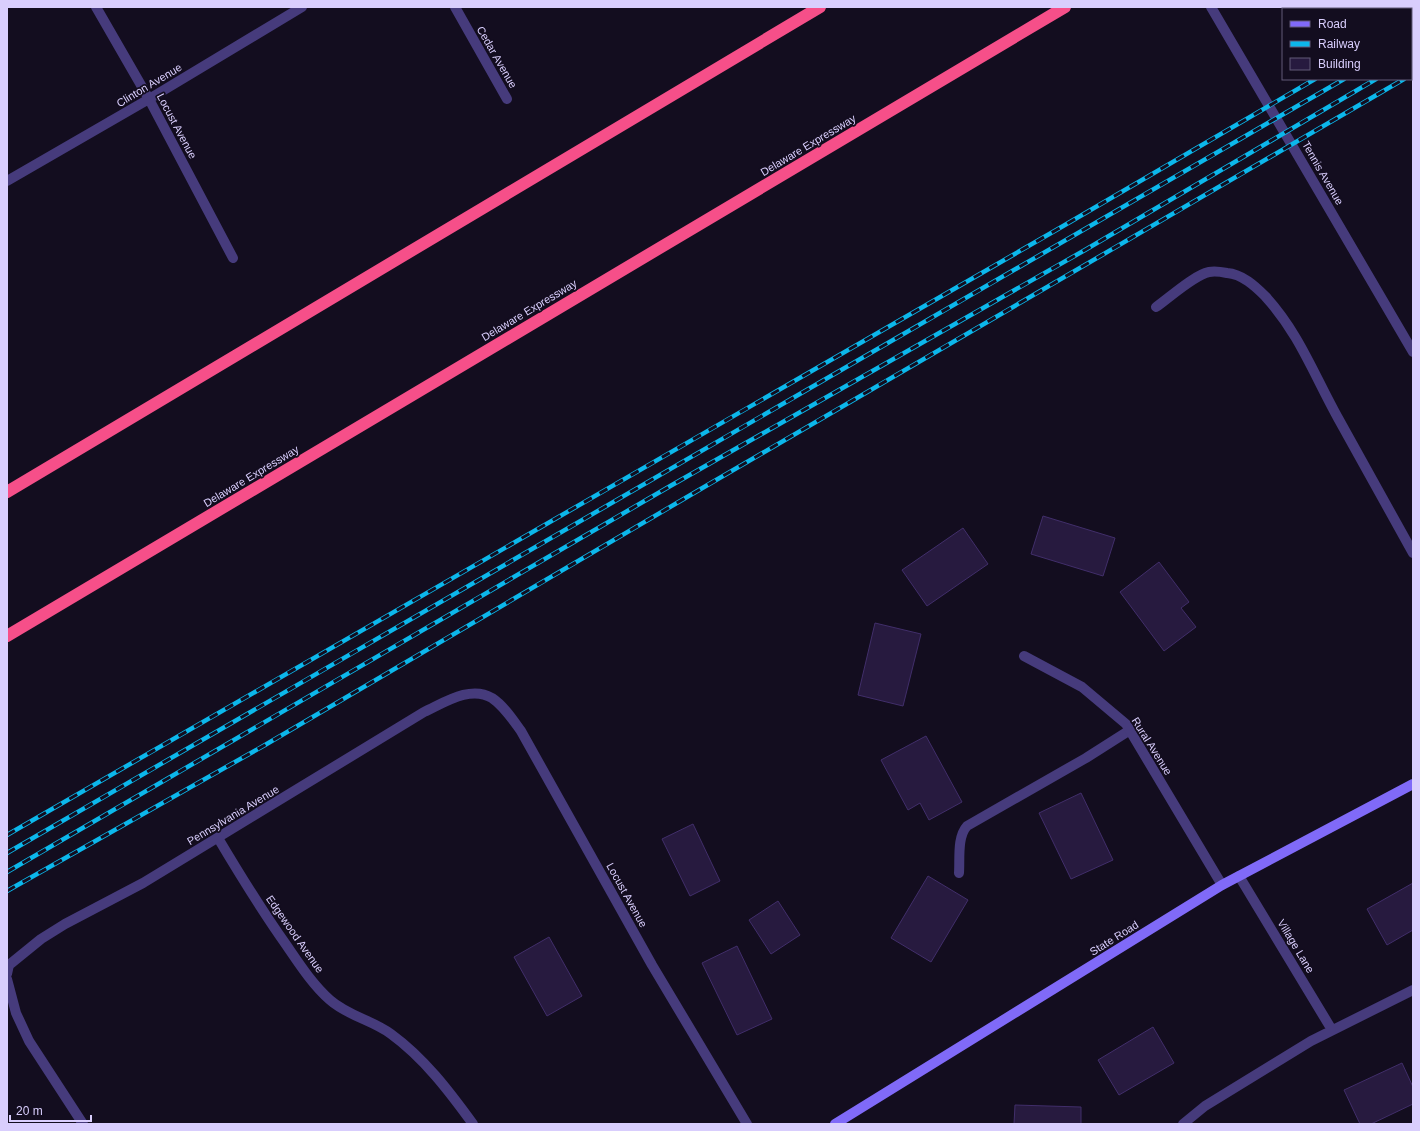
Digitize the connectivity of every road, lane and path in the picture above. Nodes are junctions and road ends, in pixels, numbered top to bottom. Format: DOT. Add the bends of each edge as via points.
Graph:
graph roads {
  1 [pos="96,7"];
  2 [pos="302,7"];
  3 [pos="454,7"];
  4 [pos="820,7"];
  5 [pos="1065,7"];
  6 [pos="1211,7"];
  7 [pos="507,98"];
  8 [pos="150,99"];
  9 [pos="7,181"];
  10 [pos="232,258"];
  11 [pos="1156,307"];
  12 [pos="1413,352"];
  13 [pos="7,492"];
  14 [pos="1413,553"];
  15 [pos="7,636"];
  16 [pos="1024,656"];
  17 [pos="473,693"];
  18 [pos="1130,730"];
  19 [pos="1413,784"];
  20 [pos="218,838"];
  21 [pos="959,872"];
  22 [pos="1239,876"];
  23 [pos="1222,885"];
  24 [pos="8,970"];
  25 [pos="7,979"];
  26 [pos="1413,990"];
  27 [pos="1332,1030"];
  28 [pos="83,1124"];
  29 [pos="472,1124"];
  30 [pos="747,1124"];
  31 [pos="835,1124"];
  32 [pos="1183,1124"];
  1 -- 8 [label="street, Locust Avenue"];
  2 -- 8 [label="street, Clinton Avenue"];
  3 -- 7 [label="street, Cedar Avenue"];
  4 -- 13 [label="highway"];
  5 -- 15 [label="highway, Delaware Expressway"];
  6 -- 12 [label="street, Tennis Avenue"];
  8 -- 9 [label="street, Clinton Avenue"];
  8 -- 10 [label="street, Locust Avenue"];
  11 -- 14 [label="street" via="1209,272 1228,273 1243,278 1258,289 1278,310 1295,334"];
  16 -- 18 [label="street, Rural Avenue" via="1082,687"];
  17 -- 20 [label="street, Pennsylvania Avenue" via="424,712"];
  17 -- 30 [label="street, Locust Avenue" via="492,698 521,731 652,965"];
  18 -- 21 [label="street" via="967,826 961,838"];
  18 -- 23 [label="street, Rural Avenue"];
  19 -- 22 [label="main road, State Road"];
  20 -- 24 [label="street, Pennsylvania Avenue" via="143,883 65,924 41,940"];
  20 -- 29 [label="street, Edgewood Avenue" via="266,917 306,974 343,1011 370,1021 391,1034 418,1057 453,1097"];
  22 -- 23 [label="main road, State Road"];
  22 -- 27 [label="street, Village Lane"];
  23 -- 31 [label="main road, State Road"];
  25 -- 28 [label="street" via="16,1013 29,1041"];
  26 -- 27 [label="street"];
  27 -- 32 [label="street" via="1206,1106"];
}
